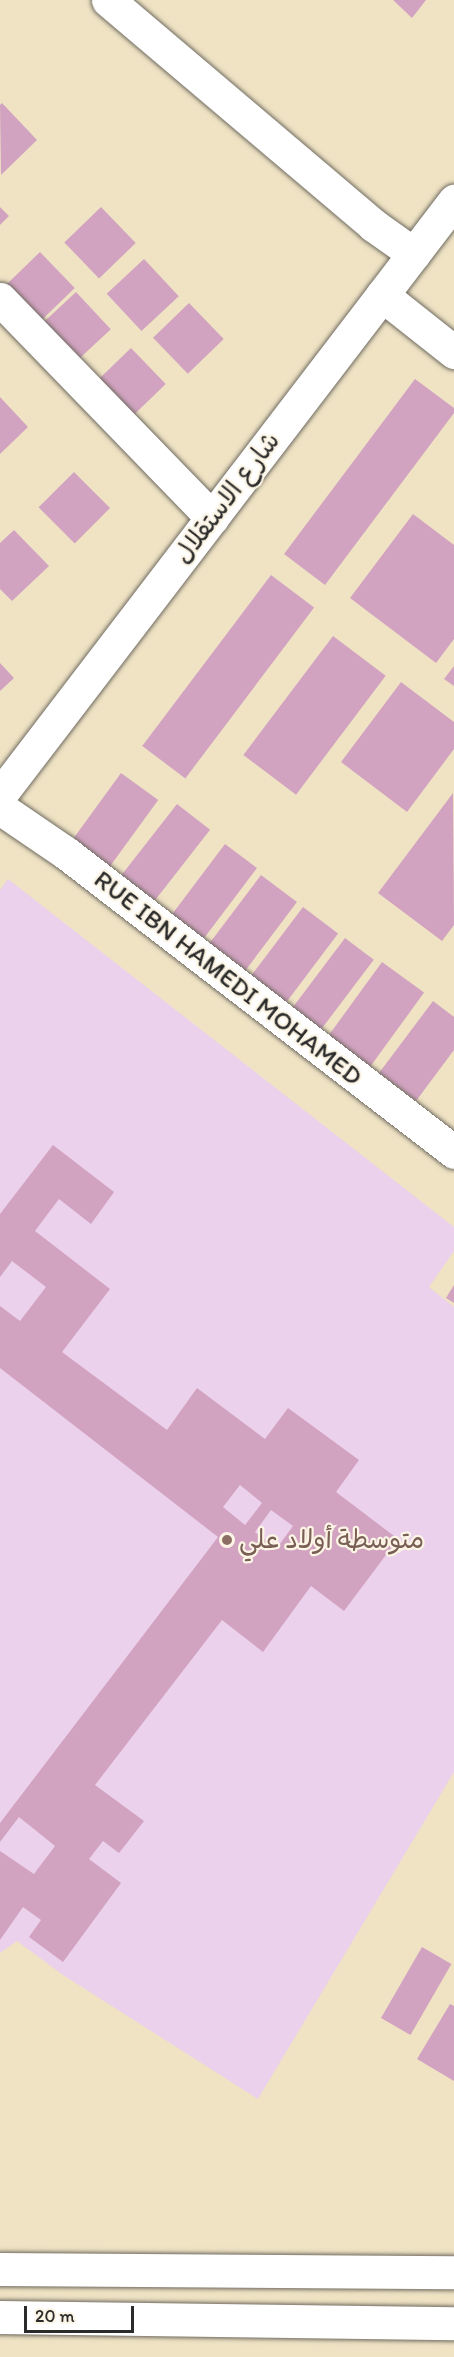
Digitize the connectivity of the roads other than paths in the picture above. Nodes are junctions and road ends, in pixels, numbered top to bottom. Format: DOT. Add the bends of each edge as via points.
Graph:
graph roads {
  1 [pos="108,0"];
  2 [pos="454,201"];
  3 [pos="414,254"];
  4 [pos="382,295"];
  5 [pos="0,299"];
  6 [pos="454,352"];
  7 [pos="212,518"];
  8 [pos="0,795"];
  9 [pos="0,808"];
  10 [pos="454,1152"];
  11 [pos="0,2270"];
  12 [pos="454,2272"];
  13 [pos="0,2317"];
  14 [pos="454,2323"];
  1 -- 3 [label="street" via="373,225"];
  2 -- 3 [label="street, شارع الاستقلال"];
  3 -- 4 [label="street, شارع الاستقلال"];
  4 -- 6 [label="street"];
  4 -- 7 [label="street, شارع الاستقلال"];
  5 -- 7 [label="street"];
  7 -- 8 [label="street, شارع الاستقلال"];
  9 -- 10 [label="street, RUE IBN HAMEDI MOHAMED" via="66,853"];
  11 -- 12 [label="street"];
  13 -- 14 [label="street"];
}
